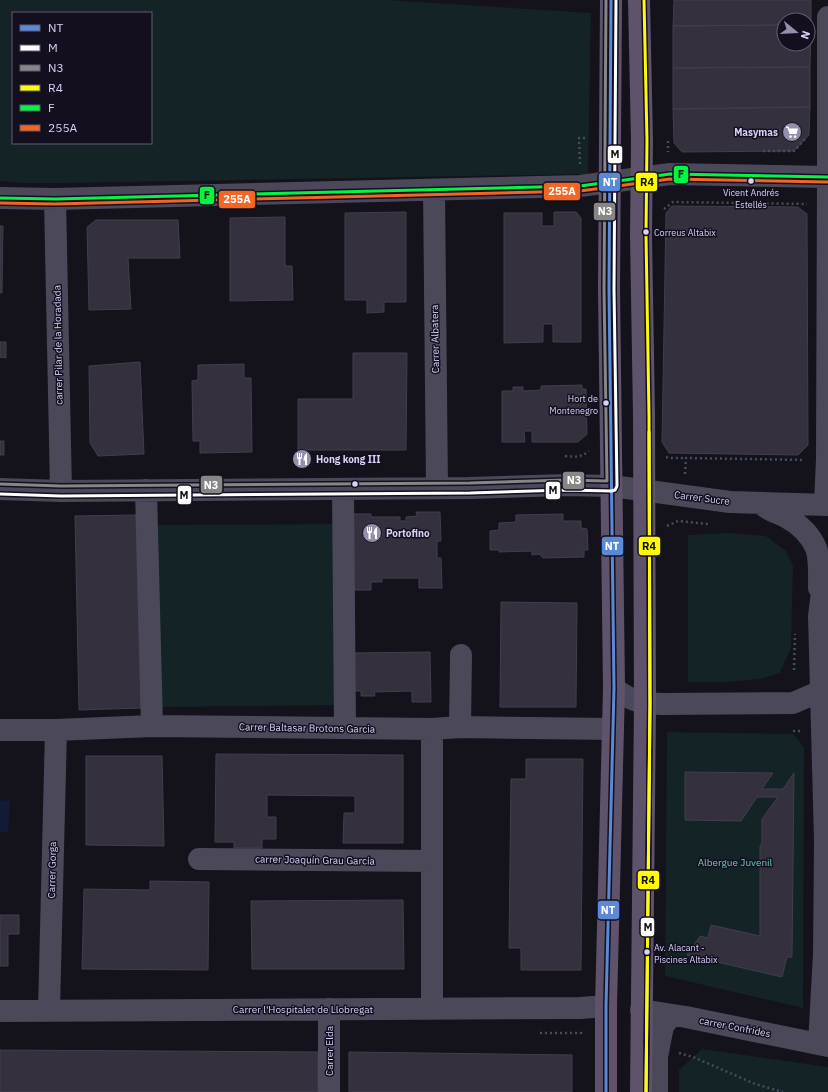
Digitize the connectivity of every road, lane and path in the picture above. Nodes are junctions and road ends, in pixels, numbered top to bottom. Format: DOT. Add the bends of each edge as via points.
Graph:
graph roads {
  1 [pos="611,0"];
  2 [pos="639,0"];
  3 [pos="828,17"];
  4 [pos="809,135"];
  5 [pos="594,138"];
  6 [pos="668,141"];
  7 [pos="762,151"];
  8 [pos="668,152"];
  9 [pos="580,169"];
  10 [pos="828,176"];
  11 [pos="642,177"];
  12 [pos="610,182"];
  13 [pos="434,190"];
  14 [pos="0,198"];
  15 [pos="55,199"];
  16 [pos="810,204"];
  17 [pos="659,214"];
  18 [pos="590,450"];
  19 [pos="565,456"];
  20 [pos="810,460"];
  21 [pos="685,477"];
  22 [pos="612,486"];
  23 [pos="437,488"];
  24 [pos="0,489"];
  25 [pos="343,489"];
  26 [pos="146,490"];
  27 [pos="644,490"];
  28 [pos="61,491"];
  29 [pos="760,503"];
  30 [pos="827,504"];
  31 [pos="678,521"];
  32 [pos="710,524"];
  33 [pos="828,571"];
  34 [pos="819,616"];
  35 [pos="795,629"];
  36 [pos="461,655"];
  37 [pos="794,670"];
  38 [pos="614,688"];
  39 [pos="824,693"];
  40 [pos="645,704"];
  41 [pos="152,726"];
  42 [pos="460,727"];
  43 [pos="345,728"];
  44 [pos="432,729"];
  45 [pos="614,729"];
  46 [pos="0,730"];
  47 [pos="56,730"];
  48 [pos="199,858"];
  49 [pos="432,861"];
  50 [pos="606,1006"];
  51 [pos="432,1008"];
  52 [pos="329,1009"];
  53 [pos="49,1010"];
  54 [pos="641,1010"];
  55 [pos="0,1011"];
  56 [pos="672,1015"];
  57 [pos="823,1045"];
  58 [pos="677,1052"];
  59 [pos="329,1092"];
  60 [pos="606,1092"];
  61 [pos="641,1092"];
  62 [pos="657,1092"];
  63 [pos="783,1092"];
  1 -- 12 [label="main road"];
  2 -- 11 [label="main road"];
  3 -- 10 [label="street"];
  4 -- 7 [label="path" via="794,151"];
  5 -- 9 [label="path" via="579,138"];
  6 -- 8 [label="path"];
  10 -- 11 [label="street" via="670,174"];
  10 -- 30 [label="street"];
  11 -- 12 [label="street"];
  11 -- 27 [label="main road"];
  12 -- 13 [label="street" via="580,186"];
  12 -- 22 [label="main road"];
  13 -- 15 [label="street"];
  13 -- 23 [label="street, Carrer Albatera"];
  14 -- 15 [label="street"];
  15 -- 28 [label="street, carrer Pilar de la Horadada"];
  16 -- 17 [label="path" via="673,202"];
  18 -- 19 [label="path" via="578,457"];
  20 -- 21 [label="path" via="686,458"];
  22 -- 23 [label="street, Carrer Sucre" via="565,484"];
  22 -- 27 [label="street, Carrer Sucre"];
  22 -- 38 [label="main road"];
  23 -- 25 [label="street, Carrer Sucre"];
  24 -- 28 [label="street, Carrer Sucre"];
  25 -- 26 [label="street, Carrer Sucre"];
  25 -- 43 [label="street"];
  26 -- 28 [label="street, Carrer Sucre"];
  26 -- 41 [label="street"];
  27 -- 29 [label="street, Carrer Sucre" via="730,502"];
  27 -- 40 [label="main road"];
  29 -- 30 [label="street, Carrer Sucre"];
  29 -- 34 [label="street, Carrer Sucre" via="796,522 805,530 816,548 819,566"];
  31 -- 32 [label="path"];
  33 -- 34 [label="street"];
  34 -- 39 [label="street"];
  35 -- 37 [label="path"];
  36 -- 42 [label="street"];
  38 -- 40 [label="street"];
  38 -- 45 [label="main road"];
  39 -- 40 [label="street" via="793,703"];
  39 -- 57 [label="street"];
  40 -- 54 [label="main road"];
  41 -- 43 [label="street, Carrer Baltasar Brotons Garcia"];
  41 -- 47 [label="street, Carrer Baltasar Brotons Garcia"];
  42 -- 44 [label="street, Carrer Baltasar Brotons Garcia"];
  42 -- 45 [label="street, Carrer Baltasar Brotons Garcia"];
  43 -- 44 [label="street, Carrer Baltasar Brotons Garcia"];
  44 -- 49 [label="street"];
  45 -- 50 [label="main road"];
  46 -- 47 [label="street, Carrer Baltasar Brotons Garcia"];
  47 -- 53 [label="street, Carrer Gorga"];
  48 -- 49 [label="street, carrer Joaquín Grau García"];
  49 -- 51 [label="street"];
  50 -- 51 [label="street, Carrer l'Hospitalet de Llobregat"];
  50 -- 60 [label="main road"];
  51 -- 52 [label="street, Carrer l'Hospitalet de Llobregat"];
  52 -- 53 [label="street, Carrer l'Hospitalet de Llobregat"];
  52 -- 59 [label="street, Carrer Elda"];
  53 -- 55 [label="street, Carrer l'Hospitalet de Llobregat"];
  54 -- 56 [label="street, carrer Confrides"];
  54 -- 61 [label="main road"];
  56 -- 57 [label="street, carrer Confrides"];
  56 -- 62 [label="street" via="663,1026 657,1057"];
  58 -- 63 [label="path" via="755,1084"];
}
